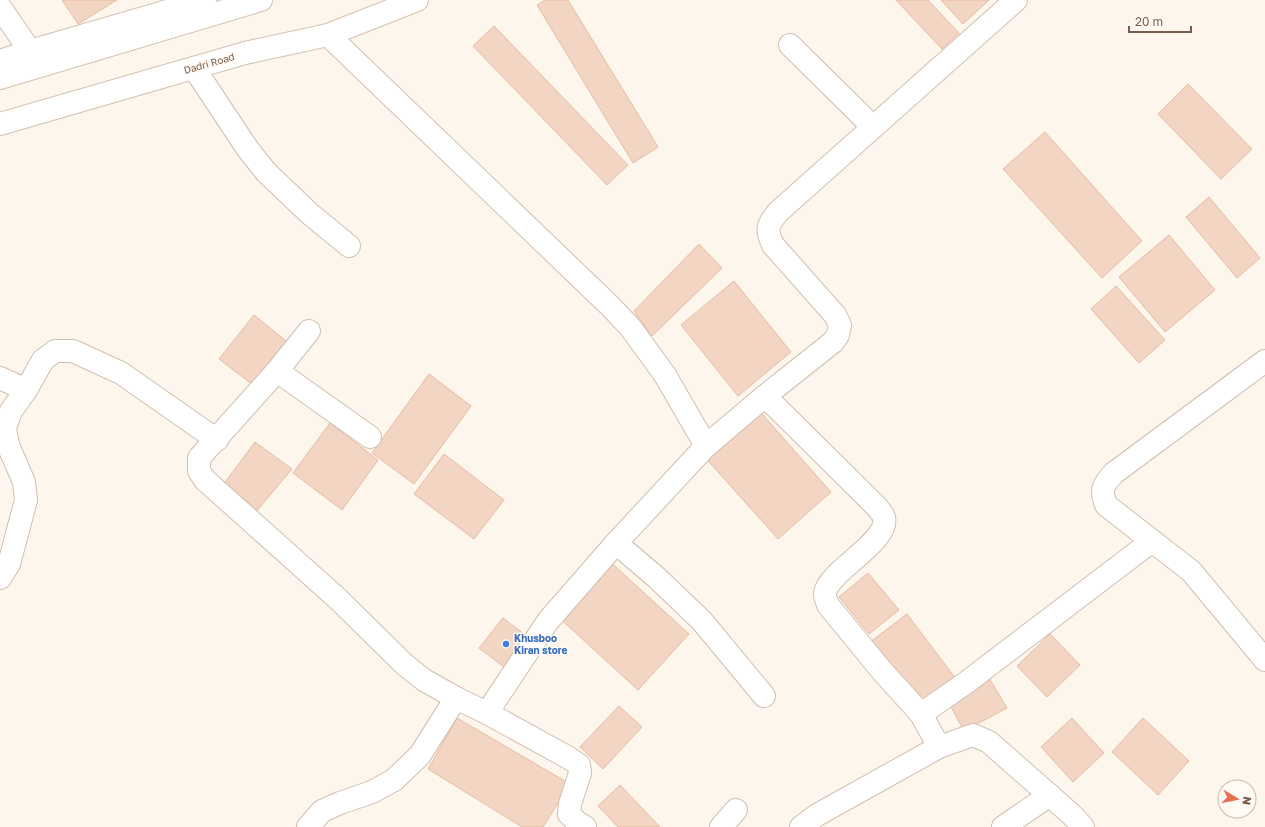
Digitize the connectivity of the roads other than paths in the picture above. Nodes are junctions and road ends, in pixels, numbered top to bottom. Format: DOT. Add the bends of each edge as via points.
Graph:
graph roads {
  1 [pos="205,0"];
  2 [pos="261,0"];
  3 [pos="385,0"];
  4 [pos="417,0"];
  5 [pos="1016,0"];
  6 [pos="0,7"];
  7 [pos="328,35"];
  8 [pos="790,45"];
  9 [pos="30,51"];
  10 [pos="0,61"];
  11 [pos="194,68"];
  12 [pos="0,78"];
  13 [pos="0,111"];
  14 [pos="0,124"];
  15 [pos="873,127"];
  16 [pos="349,246"];
  17 [pos="309,331"];
  18 [pos="1265,361"];
  19 [pos="277,372"];
  20 [pos="0,378"];
  21 [pos="26,390"];
  22 [pos="765,396"];
  23 [pos="370,437"];
  24 [pos="217,440"];
  25 [pos="706,446"];
  26 [pos="1152,541"];
  27 [pos="616,543"];
  28 [pos="0,578"];
  29 [pos="1265,660"];
  30 [pos="764,696"];
  31 [pos="456,698"];
  32 [pos="487,713"];
  33 [pos="920,714"];
  34 [pos="939,747"];
  35 [pos="1050,795"];
  36 [pos="736,810"];
  37 [pos="308,827"];
  38 [pos="585,827"];
  39 [pos="721,827"];
  40 [pos="801,827"];
  41 [pos="1003,827"];
  42 [pos="1083,827"];
  1 -- 9 [label="street"];
  2 -- 12 [label="street"];
  3 -- 13 [label="street" via="350,16"];
  4 -- 7 [label="street, Dadri Road"];
  5 -- 15 [label="street"];
  6 -- 9 [label="street"];
  7 -- 11 [label="street, Dadri Road" via="245,53"];
  7 -- 25 [label="street" via="630,327 666,375"];
  8 -- 15 [label="street"];
  9 -- 10 [label="street"];
  11 -- 14 [label="street, Dadri Road"];
  11 -- 16 [label="street" via="266,172"];
  15 -- 22 [label="street" via="778,212 769,224 768,234 773,245 835,315 840,325 833,342"];
  17 -- 19 [label="street"];
  18 -- 26 [label="street" via="1114,473 1105,483 1102,494 1106,505"];
  19 -- 23 [label="street"];
  19 -- 24 [label="street"];
  20 -- 21 [label="street"];
  21 -- 24 [label="street" via="43,360 55,351 73,351 121,373"];
  21 -- 28 [label="street" via="11,411 5,428 8,445 24,482 26,500 9,564"];
  22 -- 25 [label="street"];
  22 -- 33 [label="street" via="878,507 884,517 883,527 876,538 829,582 825,594 828,605"];
  24 -- 31 [label="street" via="200,458 199,471 205,480 338,599 404,664 424,680"];
  25 -- 27 [label="street"];
  26 -- 29 [label="street" via="1191,571"];
  26 -- 33 [label="street" via="967,682"];
  27 -- 30 [label="street" via="702,621"];
  27 -- 32 [label="street" via="548,621"];
  31 -- 32 [label="street"];
  31 -- 37 [label="street" via="420,755 394,780 372,792 340,802 322,811"];
  32 -- 38 [label="street" via="579,765 580,773 569,814"];
  33 -- 34 [label="street"];
  34 -- 35 [label="street" via="973,735 989,742"];
  34 -- 40 [label="street" via="817,815"];
  35 -- 41 [label="street"];
  35 -- 42 [label="street"];
  36 -- 39 [label="street"];
}
